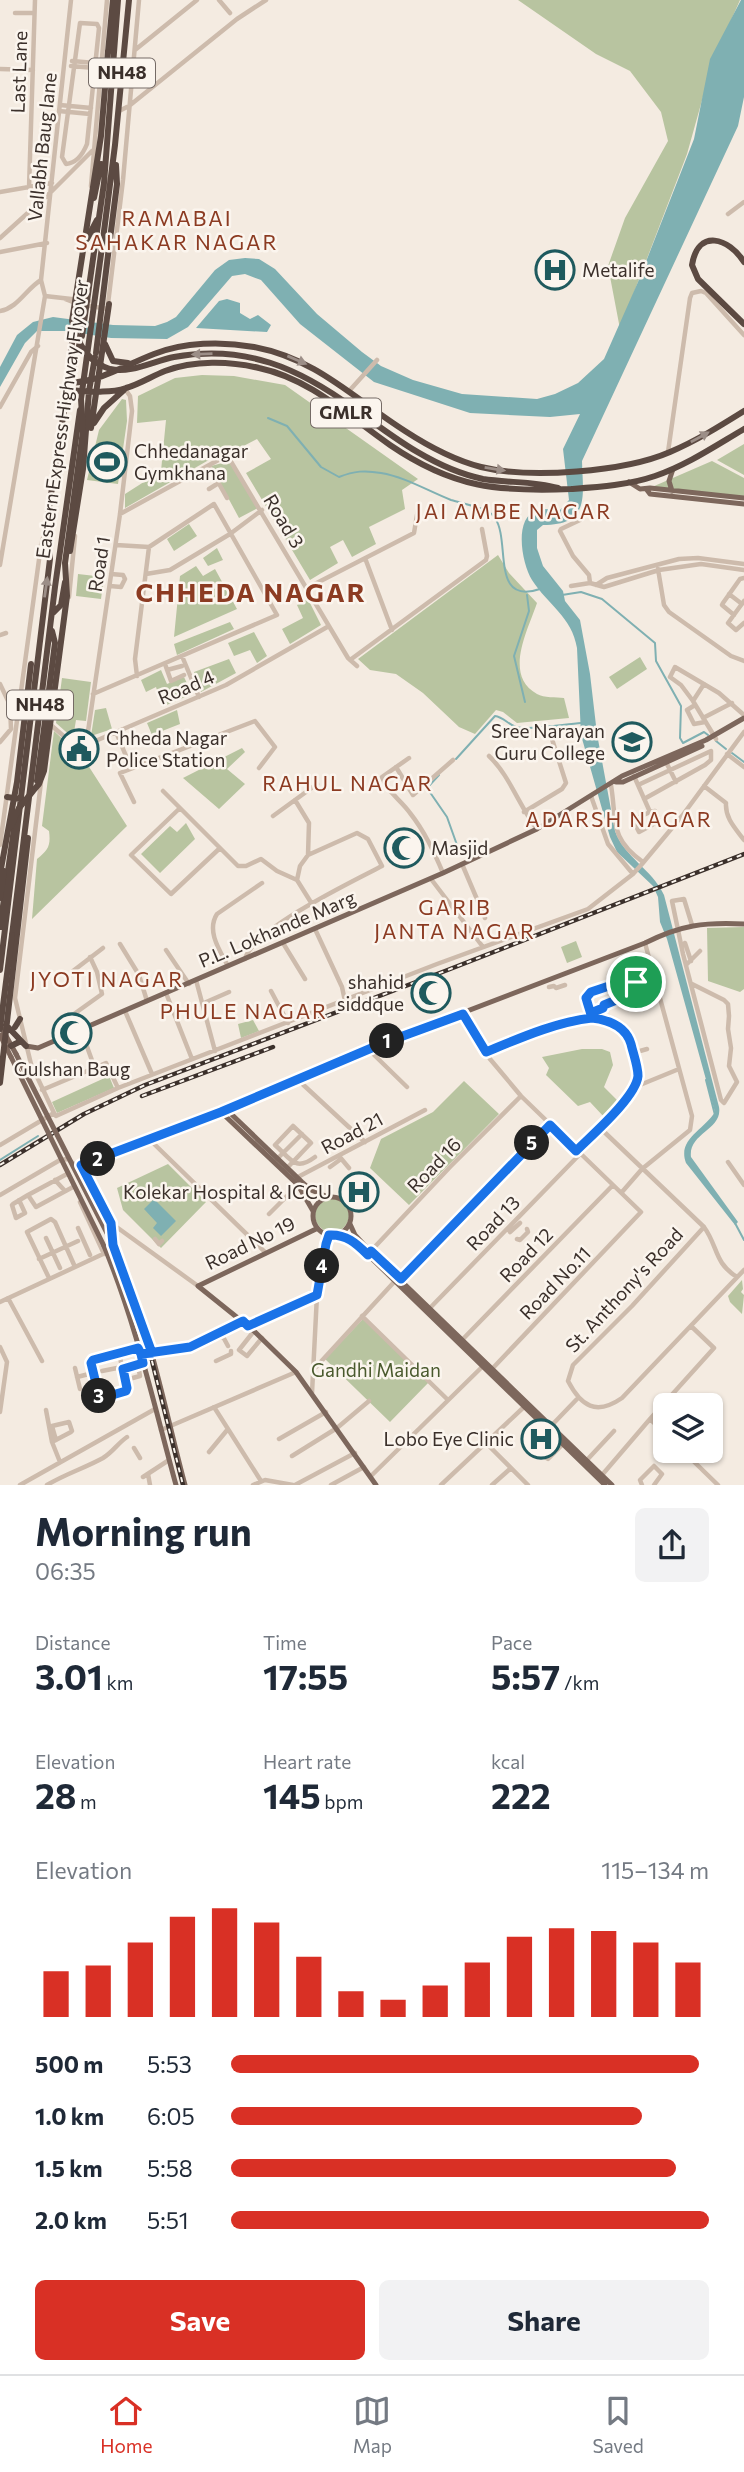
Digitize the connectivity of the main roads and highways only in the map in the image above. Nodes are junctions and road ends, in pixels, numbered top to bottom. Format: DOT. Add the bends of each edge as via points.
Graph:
graph roads {
  1 [pos="113,0"];
  2 [pos="118,0"];
  3 [pos="129,0"];
  4 [pos="105,145"];
  5 [pos="99,215"];
  6 [pos="87,239"];
  7 [pos="102,246"];
  8 [pos="744,262"];
  9 [pos="109,307"];
  10 [pos="744,324"];
  11 [pos="104,342"];
  12 [pos="136,362"];
  13 [pos="73,370"];
  14 [pos="95,380"];
  15 [pos="69,386"];
  16 [pos="125,389"];
  17 [pos="89,391"];
  18 [pos="97,392"];
  19 [pos="81,399"];
  20 [pos="744,411"];
  21 [pos="91,428"];
  22 [pos="744,429"];
  23 [pos="86,438"];
  24 [pos="673,469"];
  25 [pos="629,482"];
  26 [pos="563,489"];
  27 [pos="647,490"];
  28 [pos="672,491"];
  29 [pos="744,498"];
  30 [pos="744,504"];
  31 [pos="52,615"];
  32 [pos="50,626"];
  33 [pos="38,648"];
  34 [pos="744,719"];
  35 [pos="715,738"];
  36 [pos="676,755"];
  37 [pos="27,783"];
  38 [pos="612,784"];
  39 [pos="32,792"];
  40 [pos="7,797"];
  41 [pos="20,799"];
  42 [pos="30,807"];
  43 [pos="38,807"];
  44 [pos="0,874"];
  45 [pos="0,898"];
  46 [pos="744,924"];
  47 [pos="0,928"];
  48 [pos="8,935"];
  49 [pos="0,970"];
  50 [pos="20,1019"];
  51 [pos="3,1024"];
  52 [pos="15,1027"];
  53 [pos="5,1041"];
  54 [pos="23,1041"];
  55 [pos="10,1056"];
  56 [pos="0,1083"];
  57 [pos="224,1111"];
  58 [pos="294,1179"];
  59 [pos="327,1197"];
  60 [pos="313,1211"];
  61 [pos="350,1224"];
  62 [pos="316,1229"];
  63 [pos="339,1234"];
  64 [pos="369,1253"];
  65 [pos="246,1323"];
  66 [pos="139,1351"];
  67 [pos="152,1353"];
  68 [pos="550,1428"];
  69 [pos="176,1485"];
  70 [pos="186,1485"];
  71 [pos="376,1485"];
  72 [pos="605,1485"];
  73 [pos="612,1485"];
  26 -- 1 [label="highway, one-way, bridge" via="543,483 494,481 457,470 410,448 302,374 263,360 204,354 128,370 97,363 83,350 72,321 101,136"];
  2 -- 4 [label="highway, NH48"];
  3 -- 7 [label="highway, NH48" via="115,145 117,184"];
  4 -- 5 [label="highway, NH48"];
  4 -- 6 [label="highway"];
  5 -- 6 [label="highway"];
  5 -- 7 [label="highway, NH48"];
  6 -- 13 [label="highway, bridge" via="70,358"];
  7 -- 13 [label="highway, NH48, bridge"];
  7 -- 14 [label="highway, bridge"];
  7 -- 19 [label="highway, Eastern Express Highway Flyover / NH48, bridge"];
  8 -- 10 [label="highway" via="727,243 713,241 697,251 692,265 695,275"];
  9 -- 11 [label="highway"];
  11 -- 12 [label="highway" via="113,361"];
  11 -- 14 [label="highway"];
  12 -- 14 [label="highway, GMLR"];
  12 -- 20 [label="highway, GMLR, one-way" via="185,346 217,344 251,346 294,358 320,370 416,438 468,462 511,471 589,470 628,464 668,453"];
  13 -- 15 [label="highway, NH48"];
  14 -- 15 [label="highway, GMLR"];
  14 -- 17 [label="highway"];
  14 -- 18 [label="highway"];
  15 -- 17 [label="highway, GMLR"];
  33 -- 15 [label="highway, NH48, one-way" via="50,559 46,527"];
  16 -- 18 [label="highway, GMLR"];
  16 -- 21 [label="highway"];
  16 -- 26 [label="highway, GMLR" via="187,366 261,368 316,391 391,446 447,475 509,491"];
  17 -- 18 [label="highway, GMLR"];
  17 -- 23 [label="highway"];
  18 -- 21 [label="highway"];
  19 -- 31 [label="highway, Eastern Express Highway Flyover / NH48, bridge"];
  19 -- 39 [label="highway, bridge" via="83,432 65,563 67,596 44,771"];
  21 -- 23 [label="highway"];
  22 -- 24 [label="highway, GMLR"];
  23 -- 31 [label="highway" via="61,605"];
  24 -- 25 [label="highway, GMLR"];
  24 -- 28 [label="main road"];
  25 -- 26 [label="highway, GMLR"];
  25 -- 27 [label="main road"];
  27 -- 28 [label="main road"];
  27 -- 30 [label="main road" via="650,494"];
  28 -- 29 [label="main road"];
  31 -- 32 [label="highway, NH48"];
  32 -- 37 [label="highway, NH48"];
  32 -- 39 [label="highway, bridge" via="55,643 39,773"];
  33 -- 37 [label="highway, NH48"];
  33 -- 44 [label="highway, bridge"];
  34 -- 35 [label="main road, P.L. Lokhande Marg"];
  35 -- 36 [label="main road, P.L. Lokhande Marg"];
  35 -- 36 [label="main road, P.L. Lokhande Marg" via="691,755"];
  36 -- 38 [label="main road, P.L. Lokhande Marg"];
  36 -- 38 [label="main road, P.L. Lokhande Marg"];
  37 -- 41 [label="highway"];
  37 -- 42 [label="highway"];
  37 -- 48 [label="highway, NH48"];
  38 -- 54 [label="main road, P.L. Lokhande Marg" via="537,829 245,960 38,1048"];
  39 -- 45 [label="highway, bridge" via="13,819"];
  40 -- 41 [label="highway"];
  41 -- 47 [label="highway"];
  42 -- 43 [label="highway"];
  42 -- 51 [label="highway" via="13,996"];
  46 -- 57 [label="main road" via="704,923 675,929 368,1049"];
  48 -- 49 [label="highway, NH48"];
  48 -- 51 [label="highway, NH48, bridge"];
  50 -- 52 [label="highway"];
  51 -- 52 [label="highway"];
  51 -- 53 [label="highway"];
  51 -- 54 [label="highway"];
  52 -- 54 [label="highway"];
  53 -- 54 [label="highway"];
  53 -- 55 [label="highway"];
  53 -- 55 [label="main road"];
  55 -- 56 [label="highway"];
  55 -- 66 [label="main road, bridge" via="104,1246"];
  55 -- 67 [label="main road, bridge" via="111,1242"];
  57 -- 58 [label="main road"];
  57 -- 58 [label="main road"];
  58 -- 59 [label="main road"];
  58 -- 60 [label="main road"];
  59 -- 60 [label="main road"];
  59 -- 61 [label="main road" via="345,1201 352,1215"];
  60 -- 62 [label="main road"];
  61 -- 63 [label="main road"];
  61 -- 64 [label="main road"];
  62 -- 63 [label="main road"];
  62 -- 65 [label="main road, Road No 19" via="198,1286"];
  63 -- 64 [label="main road"];
  64 -- 68 [label="main road"];
  65 -- 67 [label="main road" via="190,1347"];
  65 -- 71 [label="main road" via="296,1371"];
  66 -- 67 [label="main road"];
  66 -- 69 [label="main road"];
  67 -- 70 [label="main road"];
  68 -- 72 [label="main road"];
  68 -- 73 [label="main road"];
}
